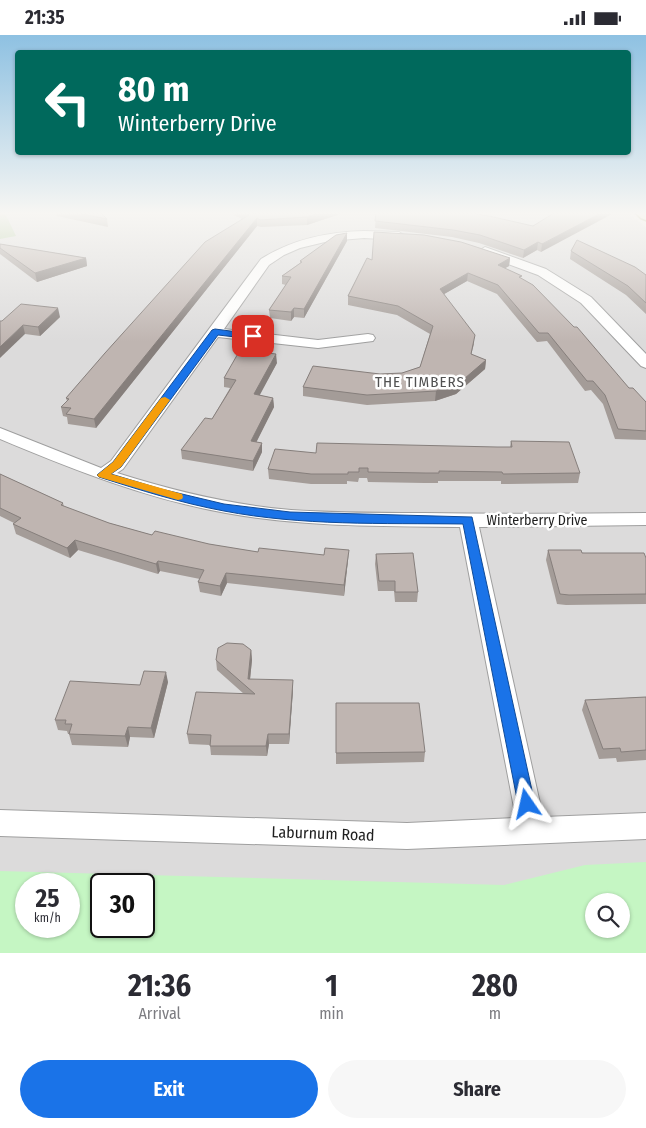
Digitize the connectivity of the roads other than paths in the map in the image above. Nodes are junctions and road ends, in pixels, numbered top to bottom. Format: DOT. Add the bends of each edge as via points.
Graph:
graph roads {
  1 [pos="273,256"];
  2 [pos="498,256"];
  3 [pos="215,332"];
  4 [pos="368,337"];
  5 [pos="646,363"];
  6 [pos="0,433"];
  7 [pos="103,475"];
  8 [pos="646,519"];
  9 [pos="468,520"];
  10 [pos="0,823"];
  11 [pos="646,826"];
  12 [pos="532,831"];
  1 -- 3 [label="street" via="265,262"];
  2 -- 5 [label="street" via="525,265 586,300"];
  3 -- 4 [label="street" via="318,344"];
  3 -- 7 [label="street" via="117,465"];
  6 -- 7 [label="street, Winterberry Drive"];
  7 -- 9 [label="street, Winterberry Drive" via="158,493 290,516"];
  8 -- 9 [label="street, Winterberry Drive"];
  9 -- 12 [label="street"];
  10 -- 12 [label="street, Laburnum Road" via="408,836"];
  11 -- 12 [label="street, Laburnum Road"];
}
